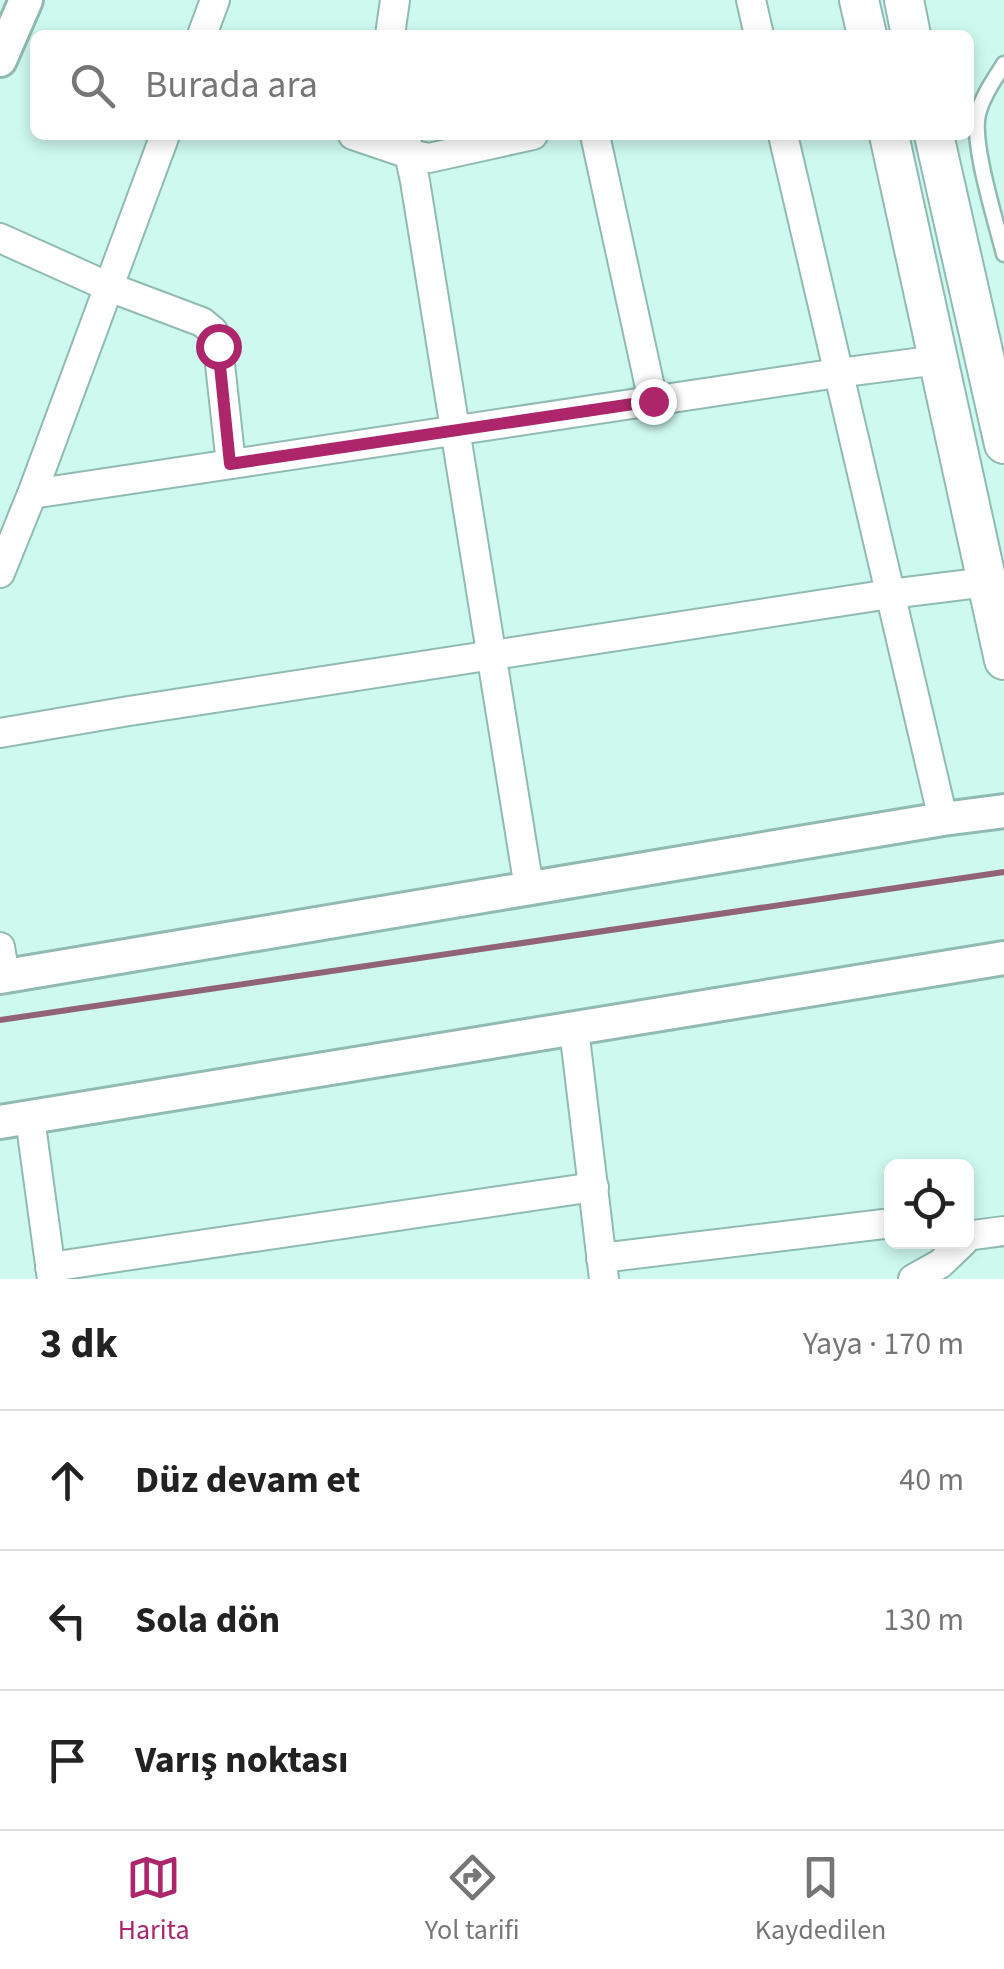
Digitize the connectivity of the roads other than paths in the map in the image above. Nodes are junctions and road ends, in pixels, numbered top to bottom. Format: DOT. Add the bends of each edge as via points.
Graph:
graph roads {
  1 [pos="26,0"];
  2 [pos="214,0"];
  3 [pos="395,0"];
  4 [pos="751,0"];
  5 [pos="859,0"];
  6 [pos="904,0"];
  7 [pos="204,30"];
  8 [pos="391,30"];
  9 [pos="759,30"];
  10 [pos="866,30"];
  11 [pos="911,30"];
  12 [pos="0,60"];
  13 [pos="1004,64"];
  14 [pos="163,140"];
  15 [pos="380,140"];
  16 [pos="510,140"];
  17 [pos="596,140"];
  18 [pos="784,140"];
  19 [pos="889,140"];
  20 [pos="935,140"];
  21 [pos="407,145"];
  22 [pos="0,238"];
  23 [pos="1004,254"];
  24 [pos="109,287"];
  25 [pos="938,360"];
  26 [pos="838,373"];
  27 [pos="653,401"];
  28 [pos="454,431"];
  29 [pos="1004,444"];
  30 [pos="230,464"];
  31 [pos="32,494"];
  32 [pos="0,573"];
  33 [pos="987,582"];
  34 [pos="890,594"];
  35 [pos="492,656"];
  36 [pos="1004,660"];
  37 [pos="0,734"];
  38 [pos="1004,811"];
  39 [pos="943,820"];
  40 [pos="529,888"];
  41 [pos="1004,958"];
  42 [pos="2,967"];
  43 [pos="574,1029"];
  44 [pos="15,1120"];
  45 [pos="594,1187"];
  46 [pos="884,1223"];
  47 [pos="1004,1231"];
  48 [pos="974,1237"];
  49 [pos="955,1249"];
  50 [pos="603,1268"];
  51 [pos="51,1273"];
  52 [pos="913,1279"];
  1 -- 12 [label="street"];
  2 -- 7 [label="street"];
  3 -- 8 [label="street"];
  4 -- 9 [label="street"];
  5 -- 10 [label="main road"];
  6 -- 11 [label="main road"];
  13 -- 23 [label="lane" via="987,92 976,138"];
  14 -- 24 [label="street"];
  15 -- 21 [label="street"];
  16 -- 21 [label="street" via="429,158"];
  17 -- 27 [label="street"];
  18 -- 26 [label="street"];
  19 -- 25 [label="main road"];
  20 -- 29 [label="main road"];
  21 -- 28 [label="street"];
  22 -- 24 [label="street"];
  24 -- 30 [label="street" via="213,331"];
  24 -- 31 [label="street"];
  25 -- 26 [label="street"];
  25 -- 33 [label="main road"];
  26 -- 27 [label="street"];
  26 -- 34 [label="street"];
  27 -- 28 [label="street"];
  28 -- 30 [label="street"];
  28 -- 35 [label="street"];
  30 -- 31 [label="street"];
  31 -- 32 [label="street"];
  33 -- 34 [label="street"];
  33 -- 36 [label="main road"];
  34 -- 35 [label="street"];
  34 -- 39 [label="street"];
  35 -- 37 [label="street"];
  35 -- 40 [label="street"];
  38 -- 39 [label="street"];
  39 -- 40 [label="street"];
  40 -- 42 [label="street"];
  41 -- 43 [label="street"];
  43 -- 44 [label="street"];
  43 -- 45 [label="street"];
  44 -- 51 [label="street"];
  45 -- 50 [label="street"];
  45 -- 51 [label="street"];
  46 -- 50 [label="street"];
  47 -- 48 [label="street"];
  49 -- 52 [label="street"];
}
